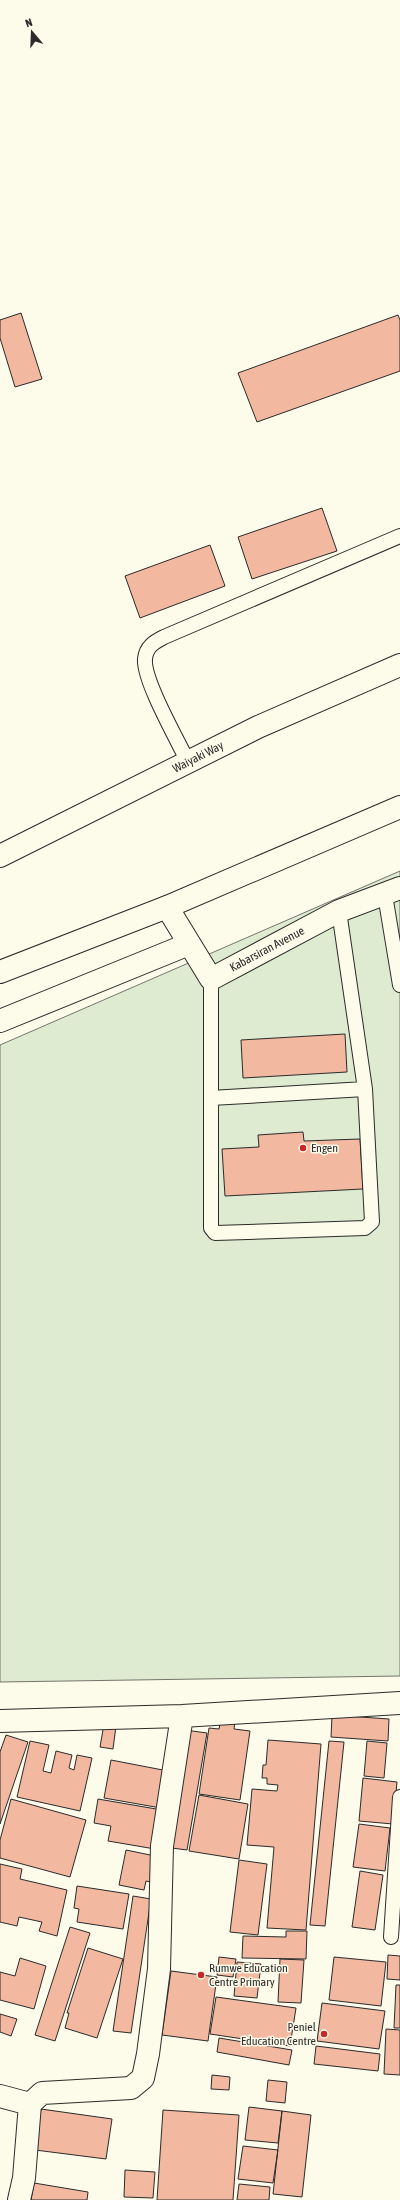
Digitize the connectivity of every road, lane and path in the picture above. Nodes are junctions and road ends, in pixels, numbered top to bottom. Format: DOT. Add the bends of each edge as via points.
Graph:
graph roads {
  1 [pos="400,536"];
  2 [pos="400,665"];
  3 [pos="188,762"];
  4 [pos="400,807"];
  5 [pos="0,856"];
  6 [pos="393,892"];
  7 [pos="167,907"];
  8 [pos="339,911"];
  9 [pos="190,944"];
  10 [pos="0,972"];
  11 [pos="211,979"];
  12 [pos="400,985"];
  13 [pos="0,1022"];
  14 [pos="365,1089"];
  15 [pos="211,1098"];
  16 [pos="400,1703"];
  17 [pos="182,1716"];
  18 [pos="0,1721"];
  19 [pos="400,1797"];
  20 [pos="390,1937"];
  21 [pos="0,2096"];
  22 [pos="30,2104"];
  23 [pos="19,2200"];
  1 -- 3 [label="lane" via="164,637 148,648 144,660 150,683"];
  2 -- 3 [label="main road, Waiyaki Way" via="258,727"];
  3 -- 5 [label="main road, Waiyaki Way"];
  4 -- 7 [label="main road"];
  6 -- 8 [label="main road, Kabarsiran Avenue"];
  6 -- 12 [label="lane"];
  7 -- 9 [label="main road"];
  7 -- 10 [label="main road"];
  8 -- 11 [label="main road, Kabarsiran Avenue"];
  8 -- 14 [label="lane"];
  9 -- 11 [label="main road"];
  9 -- 13 [label="main road"];
  11 -- 15 [label="lane"];
  14 -- 15 [label="lane"];
  14 -- 15 [label="lane" via="372,1222 365,1228 215,1233 211,1228"];
  16 -- 17 [label="main road"];
  17 -- 18 [label="main road"];
  17 -- 22 [label="main road" via="162,1846 159,1969 143,2078 131,2088 42,2093"];
  19 -- 20 [label="lane"];
  21 -- 22 [label="main road"];
  22 -- 23 [label="main road" via="24,2178"];
}
